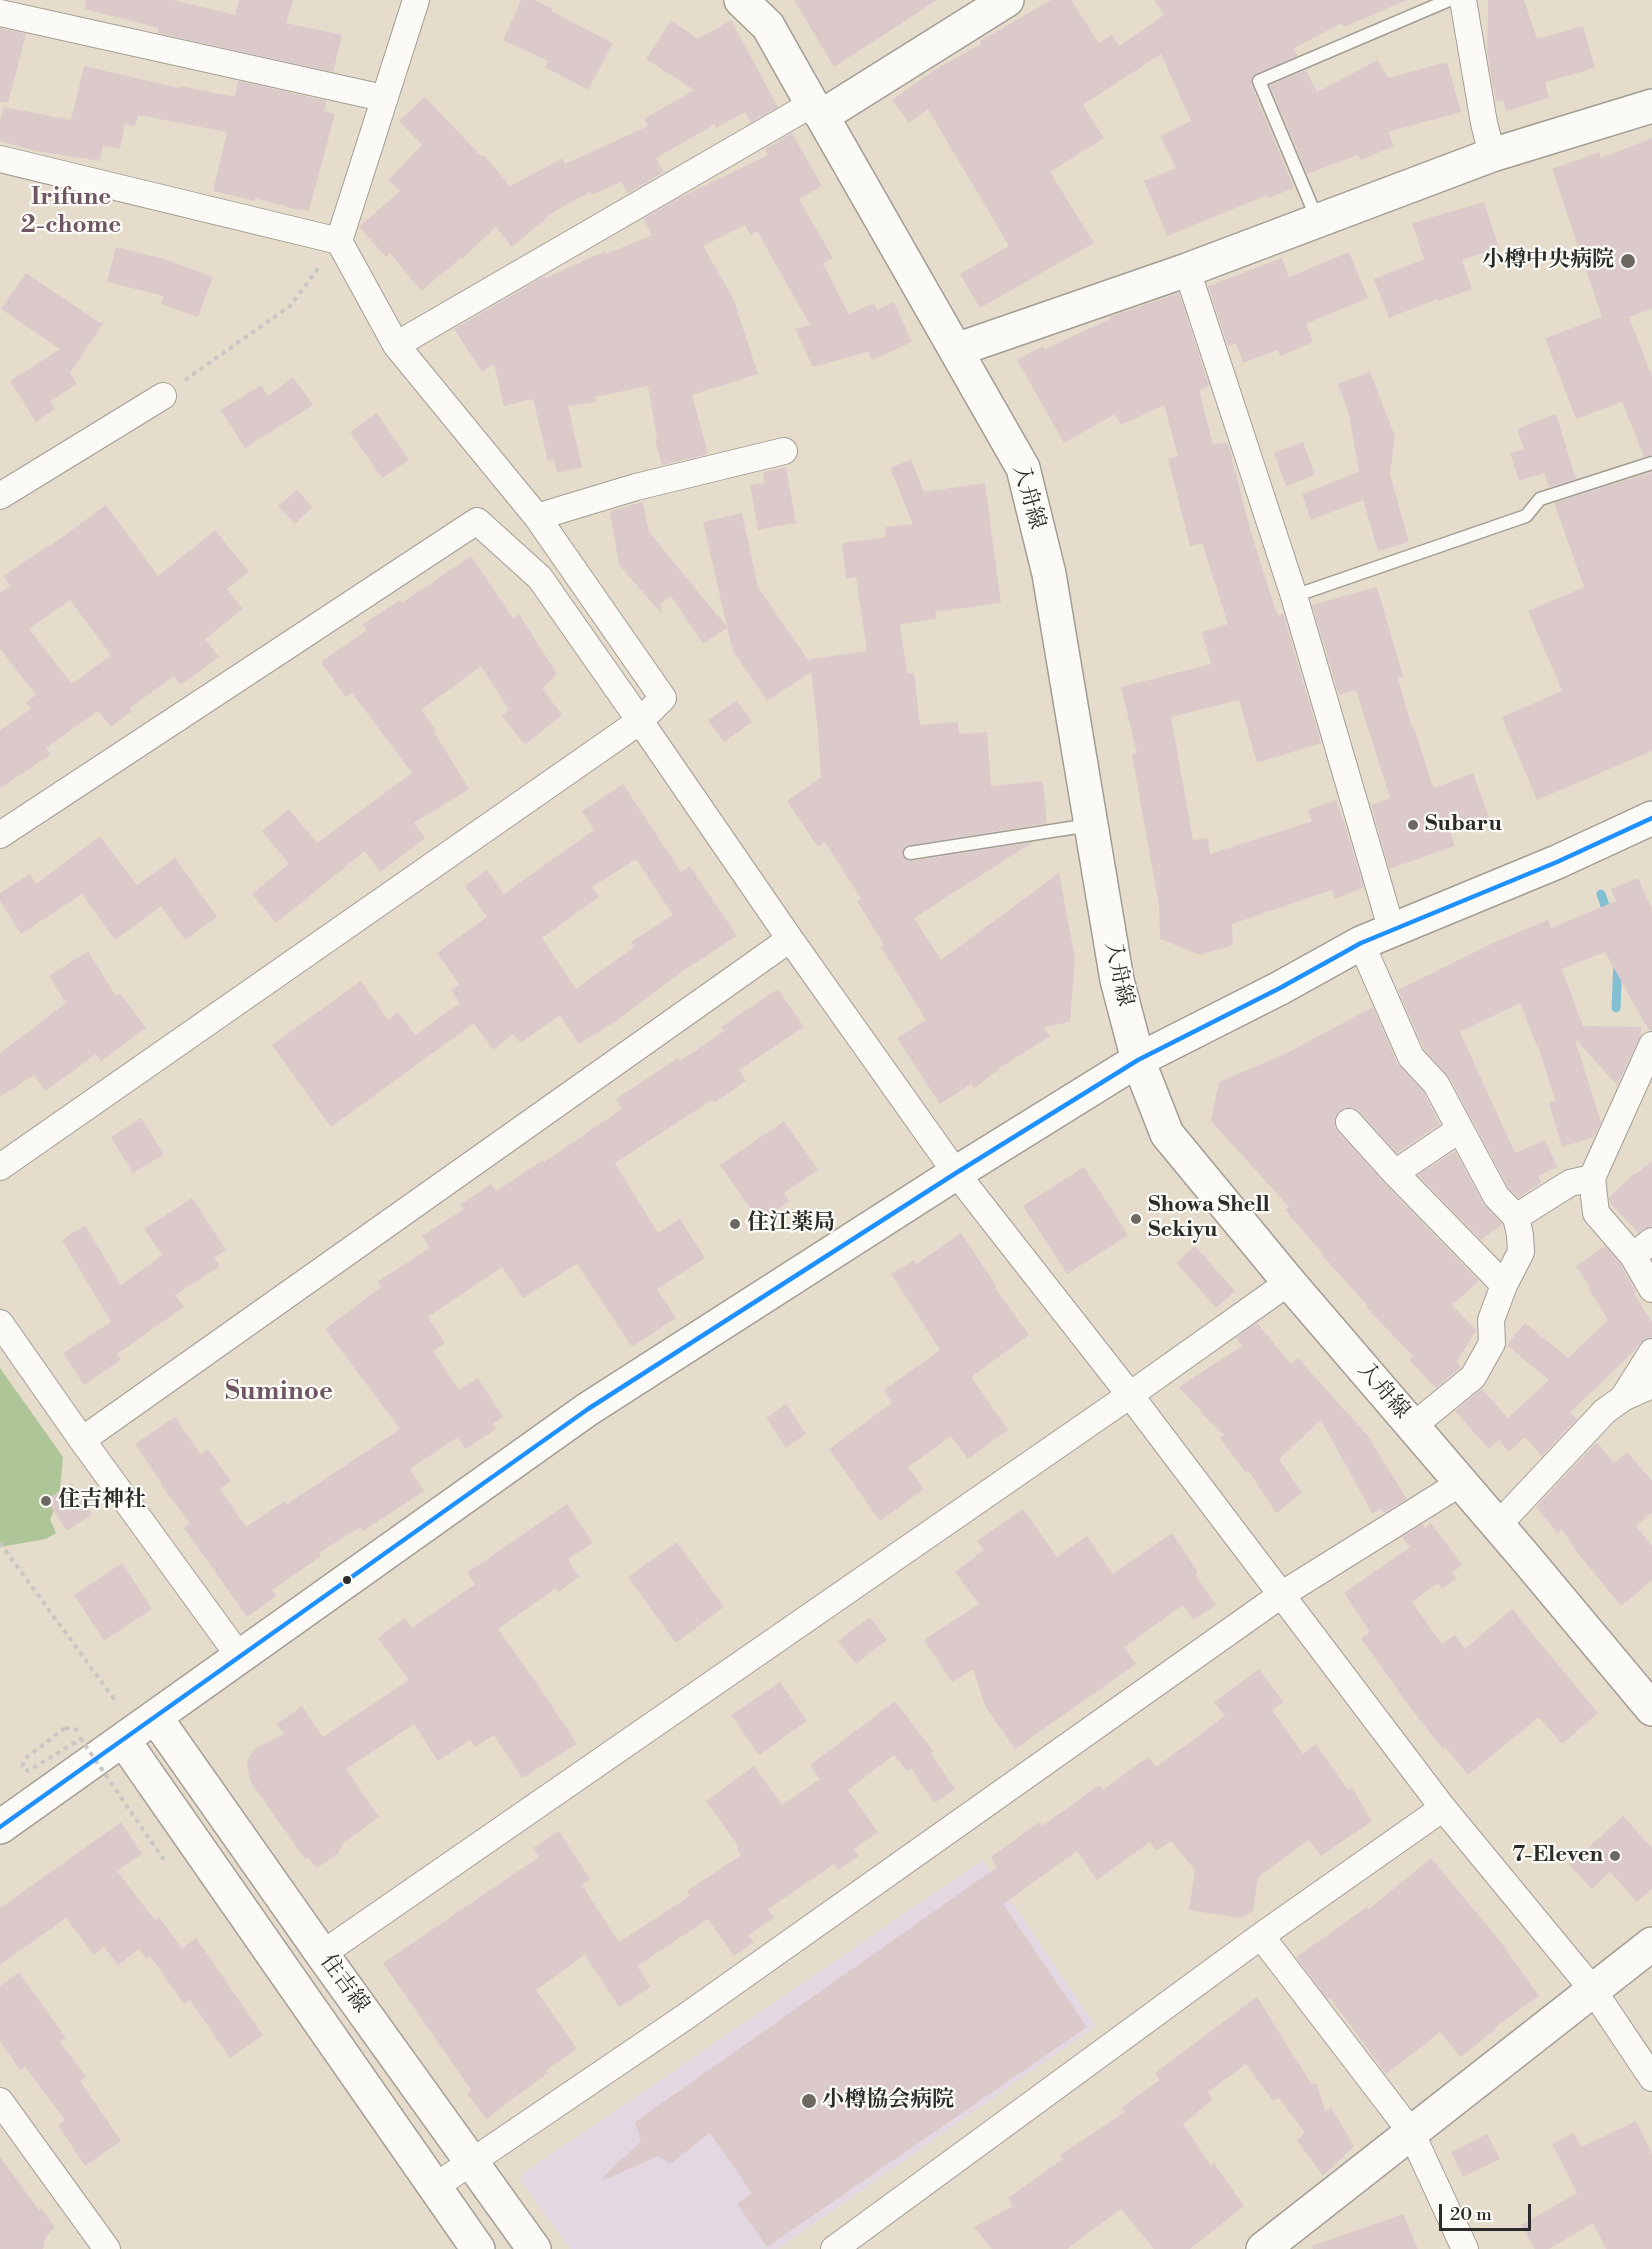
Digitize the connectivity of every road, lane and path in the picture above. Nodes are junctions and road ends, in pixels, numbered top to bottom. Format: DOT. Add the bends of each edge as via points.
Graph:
graph roads {
  1 [pos="416,0"];
  2 [pos="741,0"];
  3 [pos="1007,0"];
  4 [pos="1449,0"];
  5 [pos="1463,0"];
  6 [pos="0,13"];
  7 [pos="383,98"];
  8 [pos="1652,106"];
  9 [pos="817,110"];
  10 [pos="1492,155"];
  11 [pos="0,159"];
  12 [pos="1318,221"];
  13 [pos="339,241"];
  14 [pos="1187,270"];
  15 [pos="396,345"];
  16 [pos="956,350"];
  17 [pos="163,396"];
  18 [pos="784,451"];
  19 [pos="1652,463"];
  20 [pos="0,496"];
  21 [pos="537,518"];
  22 [pos="1294,596"];
  23 [pos="640,721"];
  24 [pos="1652,819"];
  25 [pos="1091,825"];
  26 [pos="0,835"];
  27 [pos="910,853"];
  28 [pos="1392,931"];
  29 [pos="790,939"];
  30 [pos="1361,943"];
  31 [pos="1652,1045"];
  32 [pos="1138,1060"];
  33 [pos="1349,1122"];
  34 [pos="1460,1129"];
  35 [pos="0,1167"];
  36 [pos="956,1173"];
  37 [pos="1395,1173"];
  38 [pos="1593,1178"];
  39 [pos="1516,1217"];
  40 [pos="1642,1248"];
  41 [pos="1288,1282"];
  42 [pos="1504,1285"];
  43 [pos="1652,1289"];
  44 [pos="0,1323"];
  45 [pos="1652,1352"];
  46 [pos="1652,1384"];
  47 [pos="1130,1395"];
  48 [pos="1623,1398"];
  49 [pos="1413,1426"];
  50 [pos="82,1440"];
  51 [pos="1462,1482"];
  52 [pos="1498,1525"];
  53 [pos="0,1543"];
  54 [pos="1281,1595"];
  55 [pos="239,1656"];
  56 [pos="117,1703"];
  57 [pos="1652,1709"];
  58 [pos="156,1718"];
  59 [pos="80,1730"];
  60 [pos="124,1741"];
  61 [pos="1443,1808"];
  62 [pos="0,1827"];
  63 [pos="166,1863"];
  64 [pos="1261,1936"];
  65 [pos="1652,1944"];
  66 [pos="322,1954"];
  67 [pos="1593,1990"];
  68 [pos="1652,2078"];
  69 [pos="0,2101"];
  70 [pos="1411,2132"];
  71 [pos="472,2162"];
  72 [pos="434,2187"];
  73 [pos="107,2249"];
  74 [pos="477,2249"];
  75 [pos="534,2249"];
  76 [pos="834,2249"];
  77 [pos="1263,2249"];
  78 [pos="1465,2249"];
  1 -- 7 [label="street"];
  2 -- 9 [label="main road, 入舟線" via="768,26"];
  3 -- 9 [label="main road"];
  4 -- 12 [label="lane" via="1259,81"];
  5 -- 10 [label="street"];
  6 -- 7 [label="street"];
  7 -- 13 [label="street"];
  8 -- 10 [label="main road"];
  9 -- 15 [label="street"];
  9 -- 16 [label="main road, 入舟線"];
  10 -- 12 [label="main road"];
  11 -- 13 [label="street"];
  12 -- 14 [label="main road"];
  13 -- 15 [label="street"];
  13 -- 17 [label="path" via="290,306"];
  14 -- 16 [label="main road"];
  14 -- 22 [label="street"];
  15 -- 21 [label="street"];
  16 -- 25 [label="main road, 入舟線" via="1023,468 1049,574"];
  17 -- 20 [label="street"];
  18 -- 21 [label="street" via="636,487"];
  19 -- 22 [label="lane" via="1540,500 1526,516"];
  21 -- 23 [label="street" via="663,698"];
  22 -- 28 [label="street"];
  23 -- 26 [label="street" via="540,578 477,520"];
  23 -- 29 [label="street"];
  23 -- 35 [label="street"];
  24 -- 28 [label="main road"];
  25 -- 27 [label="lane"];
  25 -- 32 [label="main road, 入舟線" via="1117,980"];
  28 -- 30 [label="main road"];
  29 -- 36 [label="street"];
  29 -- 50 [label="street"];
  30 -- 32 [label="main road"];
  30 -- 34 [label="street" via="1411,1057 1436,1084"];
  31 -- 38 [label="street"];
  32 -- 36 [label="main road"];
  32 -- 41 [label="main road, 入舟線" via="1167,1134"];
  33 -- 37 [label="street"];
  34 -- 37 [label="street"];
  34 -- 39 [label="street" via="1496,1196"];
  36 -- 47 [label="street"];
  36 -- 55 [label="main road" via="588,1409"];
  37 -- 42 [label="street"];
  38 -- 39 [label="street" via="1570,1183"];
  38 -- 40 [label="street" via="1596,1213"];
  39 -- 42 [label="street" via="1521,1252"];
  40 -- 43 [label="street"];
  41 -- 47 [label="street"];
  41 -- 49 [label="main road, 入舟線"];
  42 -- 49 [label="street" via="1491,1320 1492,1342 1473,1377"];
  44 -- 50 [label="street"];
  45 -- 48 [label="street"];
  46 -- 48 [label="street"];
  47 -- 54 [label="street"];
  47 -- 66 [label="street"];
  48 -- 52 [label="street" via="1605,1411"];
  49 -- 51 [label="main road, 入舟線"];
  50 -- 55 [label="street"];
  51 -- 52 [label="main road, 入舟線"];
  51 -- 54 [label="street"];
  52 -- 57 [label="main road, 入舟線"];
  53 -- 56 [label="path"];
  54 -- 61 [label="street"];
  54 -- 71 [label="street" via="685,2018"];
  55 -- 58 [label="main road"];
  58 -- 60 [label="main road"];
  58 -- 66 [label="main road, 住吉線"];
  59 -- 63 [label="path, bridge" via="65,1728 22,1766 28,1771 81,1739"];
  60 -- 62 [label="main road"];
  60 -- 72 [label="main road, 住吉線"];
  61 -- 64 [label="street"];
  61 -- 67 [label="street"];
  64 -- 70 [label="street"];
  64 -- 76 [label="street"];
  65 -- 67 [label="main road"];
  66 -- 71 [label="main road, 住吉線"];
  67 -- 68 [label="street"];
  67 -- 70 [label="main road"];
  69 -- 73 [label="street"];
  70 -- 77 [label="main road"];
  70 -- 78 [label="street"];
  71 -- 72 [label="street"];
  71 -- 75 [label="main road, 住吉線"];
  72 -- 74 [label="main road, 住吉線"];
}
